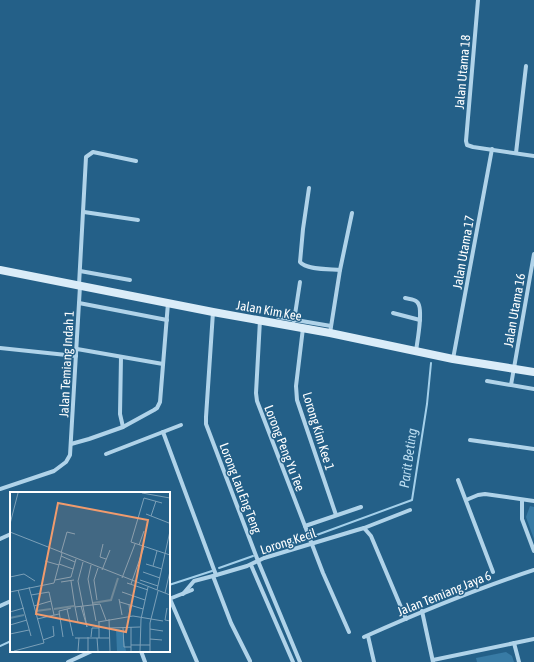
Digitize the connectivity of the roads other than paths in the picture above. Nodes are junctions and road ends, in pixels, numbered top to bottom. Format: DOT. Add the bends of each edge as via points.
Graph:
graph roads {
  1 [pos="478,0"];
  2 [pos="526,66"];
  3 [pos="492,149"];
  4 [pos="516,153"];
  5 [pos="534,156"];
  6 [pos="136,161"];
  7 [pos="309,188"];
  8 [pos="84,212"];
  9 [pos="352,213"];
  10 [pos="138,220"];
  11 [pos="534,254"];
  12 [pos="0,270"];
  13 [pos="340,270"];
  14 [pos="80,271"];
  15 [pos="130,280"];
  16 [pos="300,282"];
  17 [pos="79,285"];
  18 [pos="405,298"];
  19 [pos="79,303"];
  20 [pos="168,303"];
  21 [pos="213,312"];
  22 [pos="393,313"];
  23 [pos="278,317"];
  24 [pos="166,320"];
  25 [pos="260,320"];
  26 [pos="420,320"];
  27 [pos="293,323"];
  28 [pos="303,328"];
  29 [pos="331,330"];
  30 [pos="0,348"];
  31 [pos="77,350"];
  32 [pos="416,351"];
  33 [pos="76,356"];
  34 [pos="121,357"];
  35 [pos="453,359"];
  36 [pos="163,364"];
  37 [pos="513,369"];
  38 [pos="534,372"];
  39 [pos="487,381"];
  40 [pos="510,385"];
  41 [pos="534,389"];
  42 [pos="181,425"];
  43 [pos="122,427"];
  44 [pos="163,432"];
  45 [pos="470,440"];
  46 [pos="72,444"];
  47 [pos="534,450"];
  48 [pos="106,454"];
  49 [pos="458,480"];
  50 [pos="0,488"];
  51 [pos="466,500"];
  52 [pos="522,500"];
  53 [pos="534,501"];
  54 [pos="360,507"];
  55 [pos="410,510"];
  56 [pos="336,515"];
  57 [pos="305,526"];
  58 [pos="364,528"];
  59 [pos="10,534"];
  60 [pos="0,539"];
  61 [pos="312,543"];
  62 [pos="534,551"];
  63 [pos="257,559"];
  64 [pos="251,565"];
  65 [pos="534,570"];
  66 [pos="214,572"];
  67 [pos="494,572"];
  68 [pos="192,590"];
  69 [pos="183,594"];
  70 [pos="170,599"];
  71 [pos="10,601"];
  72 [pos="0,606"];
  73 [pos="422,612"];
  74 [pos="406,619"];
  75 [pos="349,632"];
  76 [pos="534,639"];
  77 [pos="514,643"];
  78 [pos="90,652"];
  79 [pos="141,652"];
  80 [pos="250,661"];
  81 [pos="433,661"];
  82 [pos="68,662"];
  83 [pos="145,662"];
  84 [pos="197,662"];
  85 [pos="293,662"];
  86 [pos="300,662"];
  87 [pos="374,662"];
  88 [pos="519,662"];
  1 -- 3 [label="street, Jalan Utama 18" via="466,137 467,145"];
  2 -- 4 [label="street"];
  3 -- 4 [label="street"];
  3 -- 35 [label="street, Jalan Utama 17"];
  4 -- 5 [label="street"];
  6 -- 8 [label="street, Jalan Temiang Indah 1" via="90,153 86,157"];
  7 -- 13 [label="street" via="300,262 307,267"];
  8 -- 10 [label="street"];
  8 -- 14 [label="street, Jalan Temiang Indah 1"];
  9 -- 13 [label="street"];
  11 -- 37 [label="street, Jalan Utama 16"];
  12 -- 17 [label="street, Jalan Kim Kee"];
  13 -- 29 [label="street"];
  14 -- 15 [label="street"];
  14 -- 17 [label="street, Jalan Temiang Indah 1"];
  16 -- 27 [label="street"];
  17 -- 19 [label="street, Jalan Temiang Indah 1"];
  17 -- 20 [label="street, Jalan Kim Kee"];
  18 -- 26 [label="street" via="416,300 420,304"];
  19 -- 24 [label="street"];
  19 -- 31 [label="street, Jalan Temiang Indah 1"];
  20 -- 21 [label="street, Jalan Kim Kee"];
  20 -- 24 [label="street"];
  21 -- 25 [label="street, Jalan Kim Kee"];
  21 -- 63 [label="street, Lorong Lau Eng Teng" via="206,424"];
  22 -- 26 [label="street"];
  23 -- 27 [label="street"];
  24 -- 36 [label="street"];
  25 -- 27 [label="street, Jalan Kim Kee"];
  25 -- 57 [label="street, Lorong Peng Yu Tee" via="257,401"];
  26 -- 32 [label="street"];
  27 -- 28 [label="street, Jalan Kim Kee"];
  27 -- 29 [label="street"];
  28 -- 29 [label="street, Jalan Kim Kee"];
  28 -- 56 [label="street, Lorong Kim Kee 1" via="296,386 297,400"];
  29 -- 32 [label="street, Jalan Kim Kee"];
  30 -- 33 [label="street"];
  31 -- 33 [label="street, Jalan Temiang Indah 1"];
  31 -- 34 [label="street"];
  32 -- 35 [label="street, Jalan Kim Kee"];
  33 -- 46 [label="street, Jalan Temiang Indah 1"];
  34 -- 36 [label="street"];
  34 -- 43 [label="street"];
  35 -- 37 [label="street, Jalan Kim Kee"];
  36 -- 43 [label="street" via="159,405"];
  37 -- 38 [label="street, Jalan Kim Kee"];
  37 -- 40 [label="street, Jalan Utama 16"];
  39 -- 40 [label="street"];
  40 -- 41 [label="street"];
  42 -- 44 [label="street"];
  43 -- 46 [label="street"];
  44 -- 48 [label="street"];
  44 -- 66 [label="street"];
  45 -- 47 [label="street"];
  46 -- 50 [label="street, Jalan Temiang Indah 1" via="70,455 60,468"];
  49 -- 51 [label="street"];
  51 -- 52 [label="street" via="485,494"];
  51 -- 67 [label="street"];
  52 -- 53 [label="street"];
  52 -- 62 [label="street" via="522,519"];
  54 -- 56 [label="street"];
  55 -- 58 [label="street, Lorong Kecil"];
  56 -- 57 [label="street"];
  57 -- 61 [label="street, Lorong Peng Yu Tee"];
  58 -- 61 [label="street, Lorong Kecil"];
  58 -- 74 [label="street" via="371,536"];
  59 -- 60 [label="street"];
  61 -- 63 [label="street, Lorong Kecil"];
  61 -- 75 [label="street, Lorong Peng Yu Tee"];
  63 -- 64 [label="street, Lorong Kecil"];
  63 -- 86 [label="street, Lorong Lau Eng Teng"];
  64 -- 66 [label="street, Lorong Kecil"];
  64 -- 85 [label="street"];
  65 -- 73 [label="street, Jalan Temiang Jaya 6"];
  66 -- 69 [label="street, Lorong Kecil" via="194,581"];
  66 -- 80 [label="street" via="231,623"];
  68 -- 69 [label="street"];
  69 -- 70 [label="street"];
  70 -- 84 [label="street"];
  71 -- 72 [label="street"];
  73 -- 74 [label="street, Jalan Temiang Jaya 6"];
  73 -- 81 [label="street"];
  74 -- 87 [label="street, Jalan Temiang Jaya 6" via="366,636"];
  76 -- 77 [label="street"];
  77 -- 81 [label="street"];
  77 -- 88 [label="street"];
  78 -- 82 [label="street"];
  79 -- 83 [label="street"];
}
